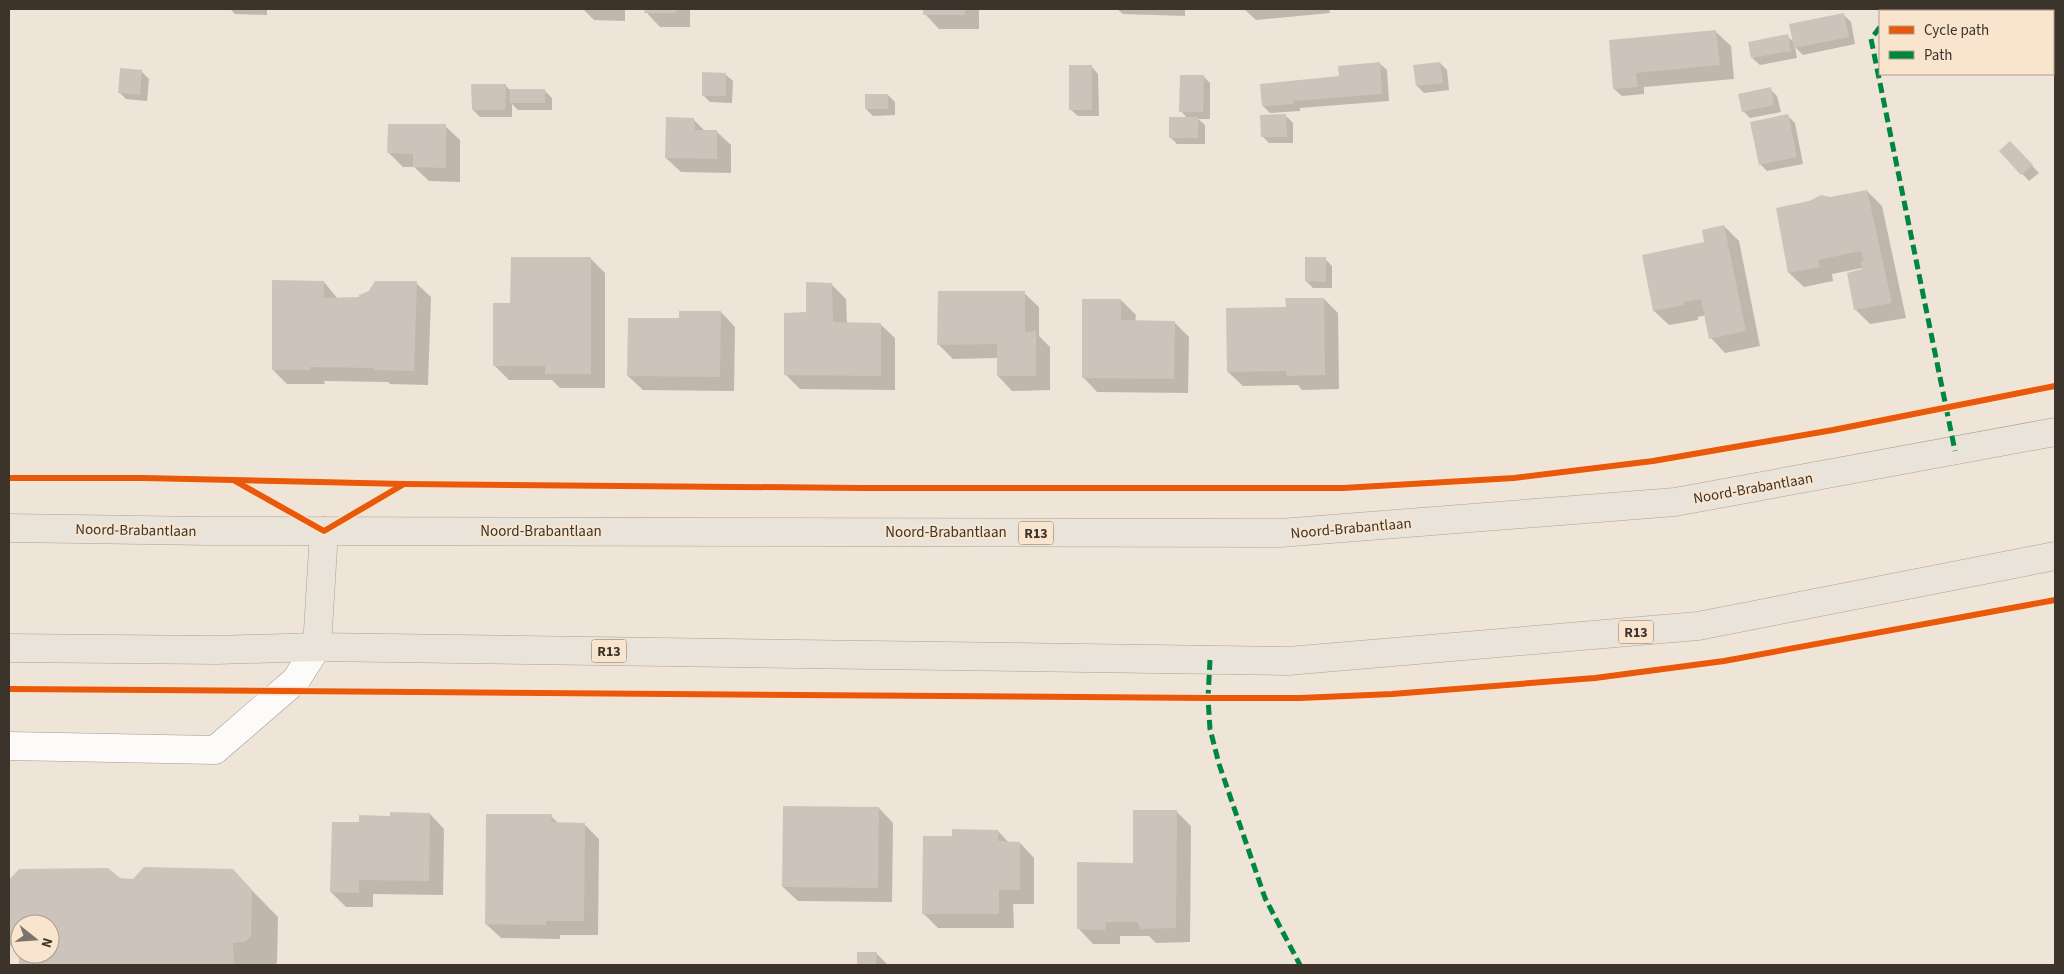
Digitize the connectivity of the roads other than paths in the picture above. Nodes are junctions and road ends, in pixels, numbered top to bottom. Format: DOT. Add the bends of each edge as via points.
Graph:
graph roads {
  1 [pos="2055,432"];
  2 [pos="9,528"];
  3 [pos="324,531"];
  4 [pos="2055,556"];
  5 [pos="317,647"];
  6 [pos="9,648"];
  7 [pos="9,746"];
  1 -- 3 [label="main road, Noord-Brabantlaan / R13" via="1675,502 1280,533"];
  2 -- 3 [label="main road, Noord-Brabantlaan / R13"];
  3 -- 5 [label="main road"];
  4 -- 5 [label="main road, R13" via="1698,626 1288,661"];
  5 -- 6 [label="main road, R13" via="217,650"];
  5 -- 7 [label="street" via="296,680 215,750"];
}
